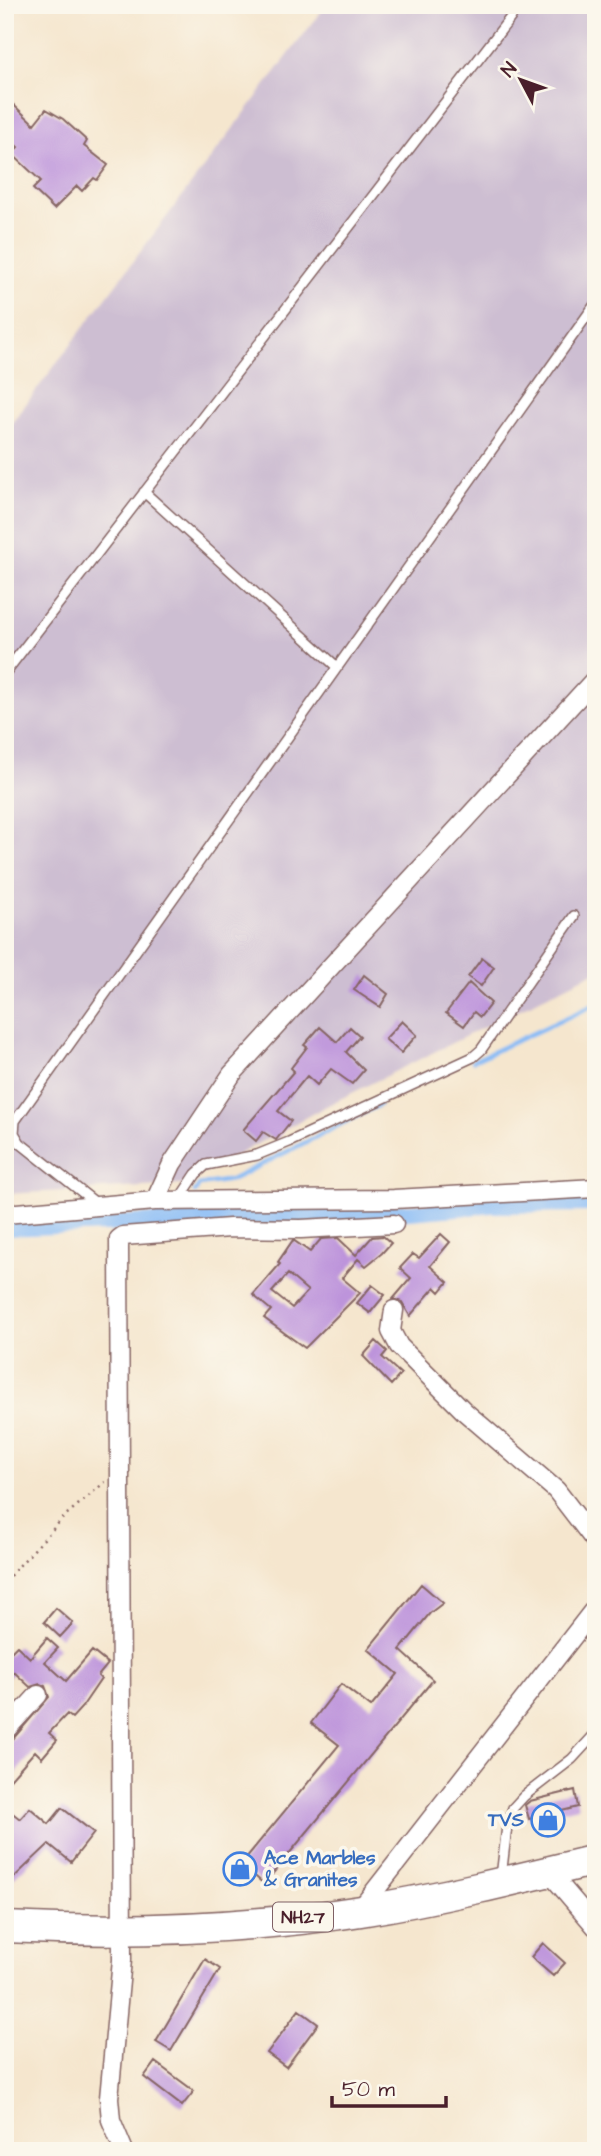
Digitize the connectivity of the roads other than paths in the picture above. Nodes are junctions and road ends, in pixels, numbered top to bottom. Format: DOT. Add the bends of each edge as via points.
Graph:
graph roads {
  1 [pos="516,5"];
  2 [pos="596,303"];
  3 [pos="144,492"];
  4 [pos="337,667"];
  5 [pos="5,673"];
  6 [pos="596,678"];
  7 [pos="574,916"];
  8 [pos="596,1188"];
  9 [pos="155,1201"];
  10 [pos="178,1201"];
  11 [pos="230,1201"];
  12 [pos="101,1207"];
  13 [pos="5,1214"];
  14 [pos="394,1224"];
  15 [pos="230,1228"];
  16 [pos="394,1310"];
  17 [pos="596,1542"];
  18 [pos="596,1607"];
  19 [pos="38,1695"];
  20 [pos="5,1731"];
  21 [pos="596,1733"];
  22 [pos="596,1860"];
  23 [pos="549,1872"];
  24 [pos="501,1882"];
  25 [pos="359,1911"];
  26 [pos="5,1927"];
  27 [pos="596,1927"];
  28 [pos="122,1929"];
  29 [pos="124,2151"];
  1 -- 3 [label="lane" via="511,18"];
  2 -- 4 [label="lane"];
  3 -- 4 [label="lane"];
  3 -- 5 [label="lane"];
  4 -- 12 [label="lane" via="15,1121 13,1133 20,1143"];
  6 -- 9 [label="street" via="232,1074 173,1164"];
  7 -- 10 [label="lane" via="473,1057 268,1150 206,1166"];
  8 -- 11 [label="street" via="394,1199"];
  9 -- 10 [label="street"];
  9 -- 12 [label="street"];
  10 -- 11 [label="street"];
  11 -- 15 [label="street"];
  12 -- 13 [label="street"];
  14 -- 15 [label="street"];
  15 -- 28 [label="street" via="119,1239"];
  16 -- 17 [label="street" via="391,1331 399,1346 465,1412 556,1490"];
  18 -- 25 [label="street"];
  19 -- 20 [label="street"];
  21 -- 24 [label="lane" via="513,1808"];
  22 -- 23 [label="highway, NH27"];
  23 -- 24 [label="highway, NH27"];
  23 -- 27 [label="street"];
  24 -- 25 [label="highway, NH27"];
  25 -- 28 [label="highway, NH27"];
  26 -- 28 [label="highway, NH27"];
  28 -- 29 [label="street" via="109,2098 111,2120"];
}
